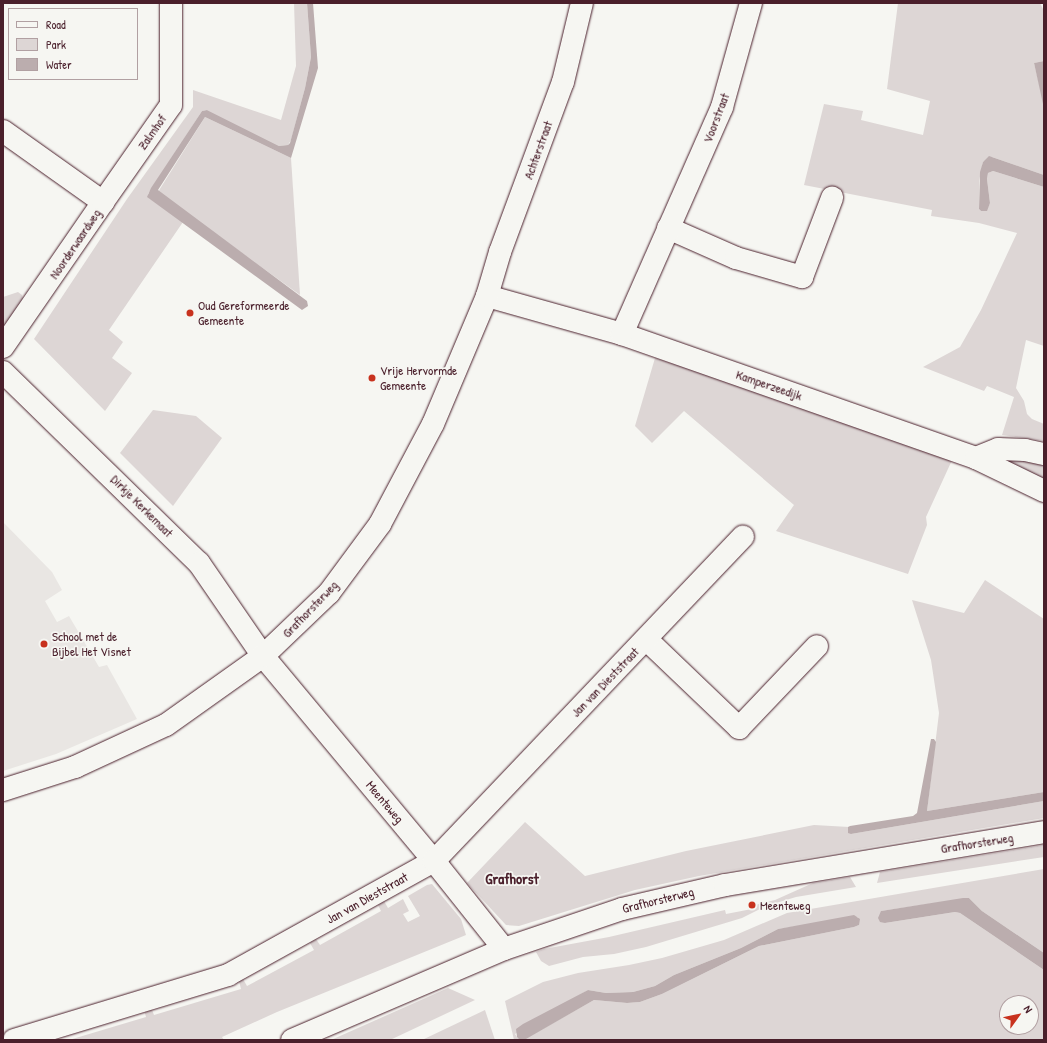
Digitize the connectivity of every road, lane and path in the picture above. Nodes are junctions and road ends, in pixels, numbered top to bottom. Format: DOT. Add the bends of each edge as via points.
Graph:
graph roads {
  1 [pos="171,3"];
  2 [pos="582,3"];
  3 [pos="751,3"];
  4 [pos="3,131"];
  5 [pos="832,198"];
  6 [pos="103,202"];
  7 [pos="668,228"];
  8 [pos="487,296"];
  9 [pos="622,334"];
  10 [pos="3,347"];
  11 [pos="3,372"];
  12 [pos="1044,454"];
  13 [pos="976,458"];
  14 [pos="1044,491"];
  15 [pos="743,536"];
  16 [pos="646,639"];
  17 [pos="817,646"];
  18 [pos="263,656"];
  19 [pos="3,790"];
  20 [pos="1044,832"];
  21 [pos="434,861"];
  22 [pos="504,949"];
  23 [pos="14,1040"];
  24 [pos="292,1040"];
  1 -- 6 [label="street, Zalmhof" via="171,105"];
  2 -- 8 [label="street, Achterstraat" via="564,82 500,252"];
  3 -- 7 [label="street, Voorstraat" via="722,107"];
  4 -- 6 [label="street, Noorderwaardweg"];
  5 -- 7 [label="street" via="802,277 736,258"];
  6 -- 10 [label="street, Noorderwaardweg"];
  7 -- 9 [label="street, Voorstraat"];
  8 -- 9 [label="street, Kamperzeedijk"];
  8 -- 18 [label="street, Grafhorsterweg" via="433,424 380,524 329,593"];
  9 -- 13 [label="street, Kamperzeedijk"];
  11 -- 18 [label="street, Dirkje Kerkemaat" via="199,563"];
  12 -- 13 [label="street" via="998,449"];
  13 -- 14 [label="street, Kamperzeedijk"];
  15 -- 16 [label="street, Jan van Dieststraat"];
  16 -- 17 [label="street, Jan van Dieststraat" via="739,728"];
  16 -- 21 [label="street, Jan van Dieststraat"];
  18 -- 19 [label="street, Grafhorsterweg" via="166,725 75,767"];
  18 -- 21 [label="street, Meenteweg"];
  20 -- 22 [label="street, Grafhorsterweg" via="828,867 671,896 622,909"];
  21 -- 22 [label="street, Meenteweg"];
  21 -- 23 [label="street, Jan van Dieststraat" via="228,975"];
  22 -- 24 [label="street, Grafhorsterweg"];
}
